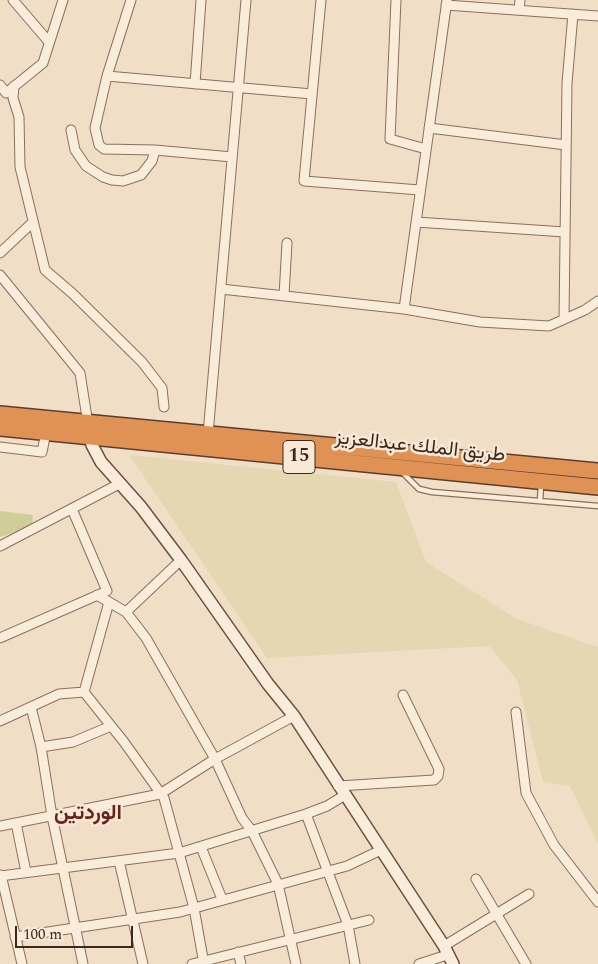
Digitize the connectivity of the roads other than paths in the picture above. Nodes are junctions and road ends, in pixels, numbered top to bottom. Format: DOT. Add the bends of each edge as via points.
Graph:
graph roads {
  1 [pos="13,0"];
  2 [pos="131,0"];
  3 [pos="201,0"];
  4 [pos="246,0"];
  5 [pos="321,0"];
  6 [pos="396,0"];
  7 [pos="520,0"];
  8 [pos="62,1"];
  9 [pos="446,3"];
  10 [pos="519,10"];
  11 [pos="573,14"];
  12 [pos="598,16"];
  13 [pos="49,42"];
  14 [pos="108,76"];
  15 [pos="195,84"];
  16 [pos="0,85"];
  17 [pos="14,86"];
  18 [pos="238,87"];
  19 [pos="312,94"];
  20 [pos="429,128"];
  21 [pos="71,130"];
  22 [pos="566,145"];
  23 [pos="426,149"];
  24 [pos="155,150"];
  25 [pos="232,157"];
  26 [pos="420,190"];
  27 [pos="33,222"];
  28 [pos="416,222"];
  29 [pos="565,232"];
  30 [pos="287,243"];
  31 [pos="0,253"];
  32 [pos="0,275"];
  33 [pos="221,288"];
  34 [pos="284,295"];
  35 [pos="598,301"];
  36 [pos="404,308"];
  37 [pos="564,319"];
  38 [pos="164,407"];
  39 [pos="0,414"];
  40 [pos="0,428"];
  41 [pos="89,430"];
  42 [pos="46,432"];
  43 [pos="208,434"];
  44 [pos="0,446"];
  45 [pos="398,466"];
  46 [pos="598,471"];
  47 [pos="541,481"];
  48 [pos="119,484"];
  49 [pos="598,487"];
  50 [pos="540,501"];
  51 [pos="598,506"];
  52 [pos="72,509"];
  53 [pos="0,546"];
  54 [pos="182,560"];
  55 [pos="97,595"];
  56 [pos="109,602"];
  57 [pos="126,612"];
  58 [pos="0,638"];
  59 [pos="84,692"];
  60 [pos="403,695"];
  61 [pos="31,707"];
  62 [pos="516,712"];
  63 [pos="294,716"];
  64 [pos="0,721"];
  65 [pos="111,726"];
  66 [pos="41,747"];
  67 [pos="216,759"];
  68 [pos="342,790"];
  69 [pos="160,794"];
  70 [pos="306,814"];
  71 [pos="52,816"];
  72 [pos="16,823"];
  73 [pos="0,826"];
  74 [pos="252,831"];
  75 [pos="201,847"];
  76 [pos="381,850"];
  77 [pos="179,853"];
  78 [pos="119,861"];
  79 [pos="62,868"];
  80 [pos="327,871"];
  81 [pos="26,872"];
  82 [pos="1,876"];
  83 [pos="476,879"];
  84 [pos="278,884"];
  85 [pos="529,894"];
  86 [pos="222,900"];
  87 [pos="598,902"];
  88 [pos="194,908"];
  89 [pos="496,913"];
  90 [pos="133,919"];
  91 [pos="369,920"];
  92 [pos="348,925"];
  93 [pos="77,928"];
  94 [pos="15,937"];
  95 [pos="290,939"];
  96 [pos="238,952"];
  97 [pos="448,955"];
  98 [pos="204,963"];
  99 [pos="22,964"];
  100 [pos="83,964"];
  101 [pos="143,964"];
  102 [pos="192,964"];
  103 [pos="241,964"];
  104 [pos="296,964"];
  105 [pos="355,964"];
  106 [pos="419,964"];
  107 [pos="525,964"];
  1 -- 13 [label="street"];
  2 -- 14 [label="street"];
  3 -- 15 [label="street"];
  4 -- 18 [label="street"];
  5 -- 19 [label="street"];
  6 -- 23 [label="street" via="390,139"];
  7 -- 10 [label="street"];
  8 -- 13 [label="street"];
  9 -- 10 [label="street"];
  9 -- 20 [label="street"];
  10 -- 11 [label="street"];
  11 -- 12 [label="street"];
  11 -- 22 [label="street"];
  13 -- 17 [label="street" via="43,64"];
  14 -- 15 [label="street"];
  14 -- 24 [label="street" via="95,128 98,145 104,149"];
  15 -- 18 [label="street"];
  16 -- 17 [label="street" via="6,92"];
  17 -- 27 [label="street" via="13,98 19,117 20,167"];
  18 -- 19 [label="street"];
  18 -- 25 [label="street"];
  19 -- 26 [label="street" via="304,181"];
  20 -- 22 [label="street"];
  20 -- 23 [label="street"];
  21 -- 24 [label="street" via="80,159 94,172 112,180 123,181 140,175 152,161"];
  22 -- 29 [label="street"];
  23 -- 26 [label="street"];
  24 -- 25 [label="street"];
  25 -- 33 [label="street"];
  26 -- 28 [label="street"];
  27 -- 31 [label="street"];
  27 -- 38 [label="street" via="46,270 142,362 162,388"];
  28 -- 29 [label="street"];
  28 -- 36 [label="street"];
  29 -- 37 [label="street"];
  30 -- 34 [label="street"];
  32 -- 41 [label="street" via="80,373"];
  33 -- 34 [label="street"];
  33 -- 43 [label="street"];
  34 -- 36 [label="street"];
  35 -- 37 [label="street"];
  36 -- 37 [label="street" via="480,322 549,326"];
  39 -- 41 [label="highway, طريق الملك عبدالعزيز / 15"];
  40 -- 42 [label="highway, طريق الملك عبدالعزيز / 15"];
  41 -- 42 [label="highway, طريق الملك عبدالعزيز / 15"];
  41 -- 43 [label="highway, طريق الملك عبدالعزيز / 15"];
  41 -- 45 [label="highway, طريق الملك عبدالعزيز / 15"];
  41 -- 48 [label="street" via="101,462"];
  42 -- 44 [label="street" via="42,452"];
  43 -- 46 [label="highway, طريق الملك عبدالعزيز / 15"];
  45 -- 47 [label="highway, طريق الملك عبدالعزيز / 15"];
  45 -- 50 [label="lane" via="419,489"];
  47 -- 49 [label="highway, طريق الملك عبدالعزيز / 15"];
  47 -- 50 [label="lane"];
  48 -- 52 [label="street"];
  48 -- 54 [label="street"];
  50 -- 51 [label="lane"];
  52 -- 53 [label="street"];
  52 -- 55 [label="street" via="107,591"];
  54 -- 57 [label="street"];
  54 -- 63 [label="street" via="262,676"];
  55 -- 56 [label="street"];
  55 -- 58 [label="street"];
  56 -- 57 [label="street"];
  56 -- 59 [label="street"];
  57 -- 67 [label="street" via="146,638"];
  59 -- 61 [label="street" via="59,694"];
  59 -- 65 [label="street"];
  60 -- 68 [label="street" via="439,769 438,776 434,780"];
  61 -- 64 [label="street"];
  61 -- 66 [label="street"];
  62 -- 87 [label="street" via="526,793 554,846"];
  63 -- 67 [label="street"];
  63 -- 68 [label="street"];
  65 -- 66 [label="street" via="73,742"];
  65 -- 69 [label="street"];
  66 -- 71 [label="street"];
  67 -- 69 [label="street"];
  67 -- 74 [label="street" via="242,818"];
  68 -- 70 [label="street" via="327,806"];
  68 -- 76 [label="street"];
  69 -- 71 [label="street"];
  69 -- 77 [label="street" via="164,798"];
  70 -- 74 [label="street"];
  70 -- 80 [label="street"];
  71 -- 72 [label="street"];
  71 -- 79 [label="street"];
  72 -- 73 [label="street"];
  72 -- 81 [label="street"];
  74 -- 75 [label="street"];
  74 -- 84 [label="street"];
  75 -- 77 [label="street"];
  75 -- 86 [label="street"];
  76 -- 80 [label="street" via="347,866"];
  76 -- 97 [label="street"];
  77 -- 78 [label="street"];
  77 -- 88 [label="street"];
  78 -- 79 [label="street"];
  78 -- 90 [label="street"];
  79 -- 81 [label="street"];
  79 -- 93 [label="street"];
  80 -- 84 [label="street"];
  80 -- 92 [label="street"];
  81 -- 82 [label="street"];
  82 -- 94 [label="street"];
  83 -- 89 [label="street"];
  84 -- 86 [label="street"];
  84 -- 95 [label="street"];
  85 -- 89 [label="street"];
  86 -- 88 [label="street"];
  88 -- 90 [label="street"];
  88 -- 98 [label="street"];
  89 -- 97 [label="street"];
  89 -- 107 [label="street"];
  90 -- 93 [label="street"];
  90 -- 101 [label="street"];
  91 -- 92 [label="street"];
  92 -- 95 [label="street"];
  92 -- 105 [label="street"];
  93 -- 94 [label="street"];
  93 -- 100 [label="street"];
  94 -- 99 [label="street"];
  95 -- 96 [label="street"];
  95 -- 104 [label="street"];
  96 -- 98 [label="street"];
  96 -- 103 [label="street"];
  97 -- 106 [label="street"];
  98 -- 102 [label="street"];
}
